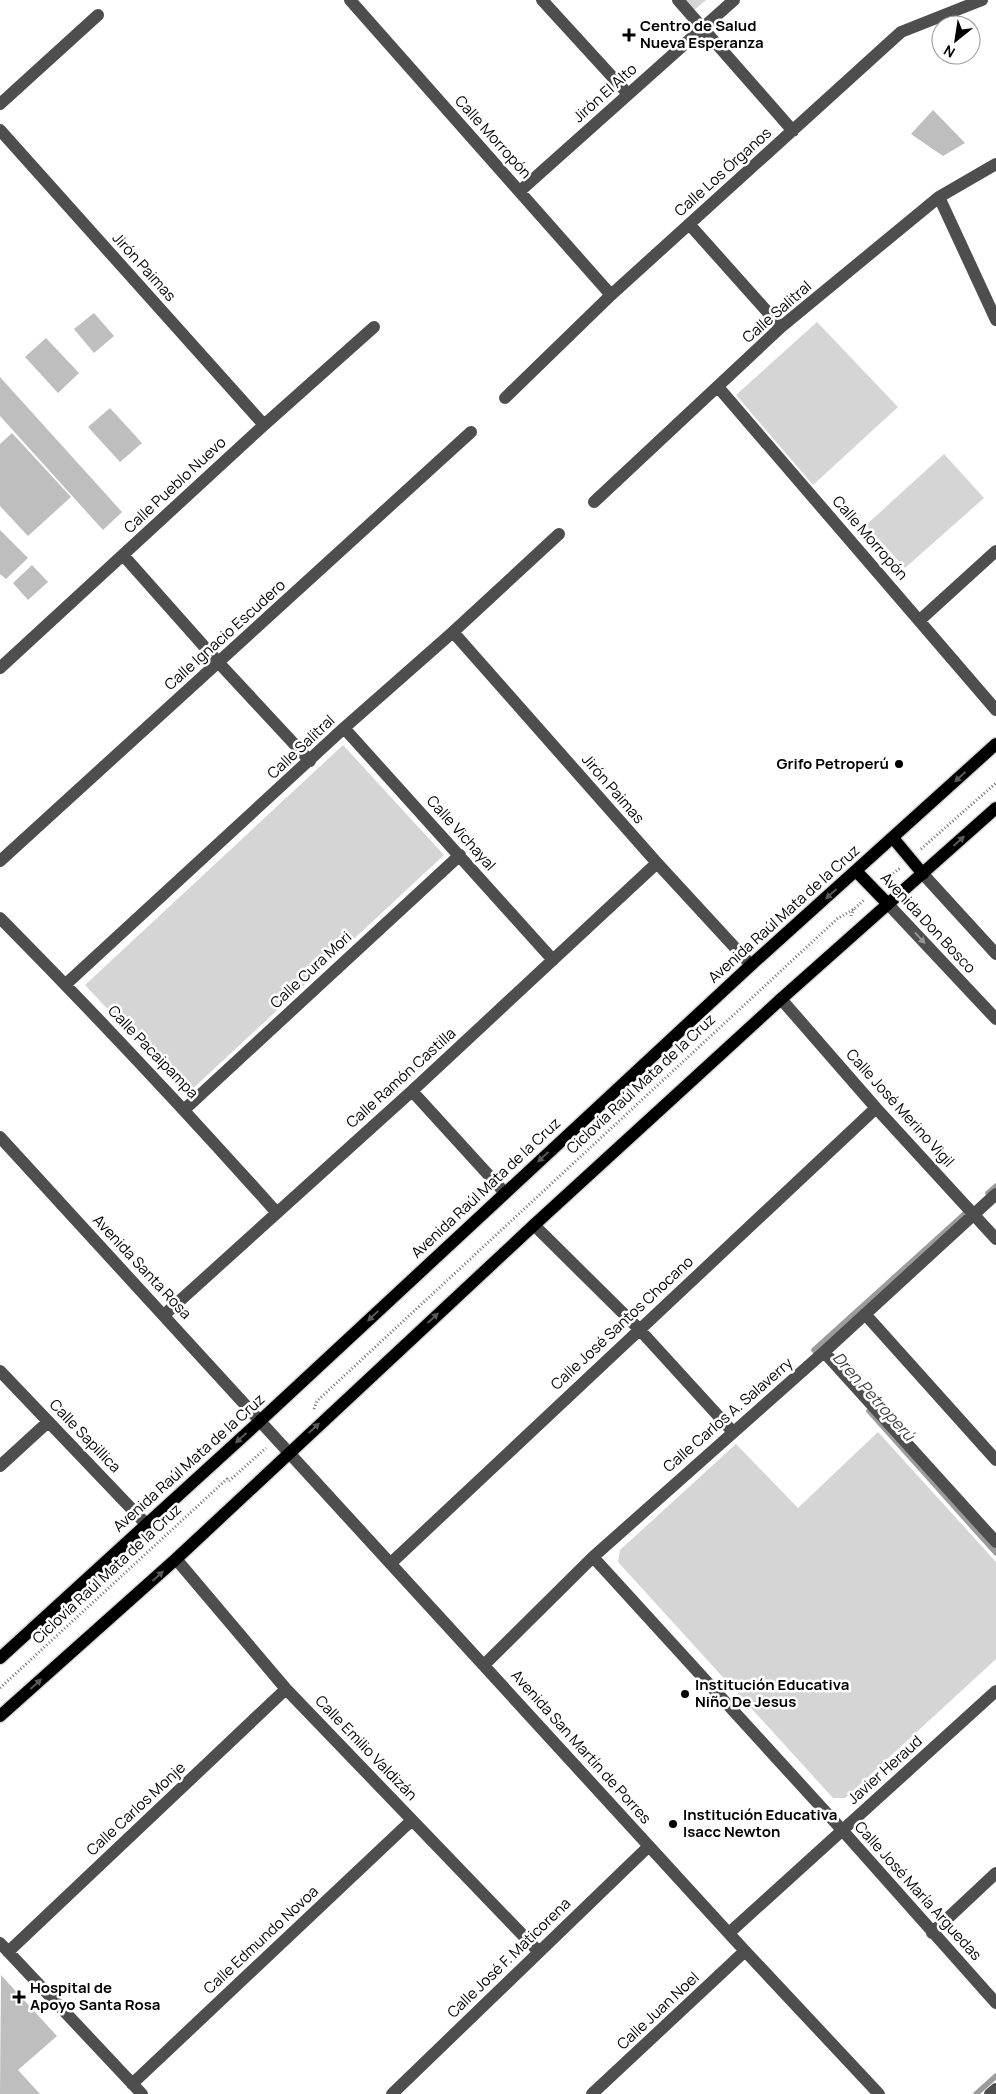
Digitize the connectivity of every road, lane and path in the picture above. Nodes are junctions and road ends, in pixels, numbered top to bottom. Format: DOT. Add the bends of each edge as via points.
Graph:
graph roads {
  1 [pos="350,0"];
  2 [pos="542,0"];
  3 [pos="678,0"];
  4 [pos="734,0"];
  5 [pos="982,0"];
  6 [pos="98,15"];
  7 [pos="702,28"];
  8 [pos="628,94"];
  9 [pos="0,104"];
  10 [pos="0,130"];
  11 [pos="793,131"];
  12 [pos="996,164"];
  13 [pos="520,191"];
  14 [pos="939,198"];
  15 [pos="689,224"];
  16 [pos="611,295"];
  17 [pos="996,320"];
  18 [pos="782,327"];
  19 [pos="374,328"];
  20 [pos="718,388"];
  21 [pos="505,398"];
  22 [pos="264,425"];
  23 [pos="471,432"];
  24 [pos="594,502"];
  25 [pos="559,534"];
  26 [pos="996,551"];
  27 [pos="123,555"];
  28 [pos="920,620"];
  29 [pos="453,632"];
  30 [pos="218,662"];
  31 [pos="0,668"];
  32 [pos="996,710"];
  33 [pos="344,728"];
  34 [pos="996,744"];
  35 [pos="310,761"];
  36 [pos="996,783"];
  37 [pos="996,808"];
  38 [pos="893,838"];
  39 [pos="460,855"];
  40 [pos="910,859"];
  41 [pos="0,860"];
  42 [pos="657,864"];
  43 [pos="856,871"];
  44 [pos="923,874"];
  45 [pos="875,890"];
  46 [pos="887,903"];
  47 [pos="0,918"];
  48 [pos="996,954"];
  49 [pos="553,960"];
  50 [pos="751,965"];
  51 [pos="66,984"];
  52 [pos="781,998"];
  53 [pos="996,1019"];
  54 [pos="412,1091"];
  55 [pos="876,1108"];
  56 [pos="184,1109"];
  57 [pos="0,1137"];
  58 [pos="505,1192"];
  59 [pos="996,1194"];
  60 [pos="277,1213"];
  61 [pos="973,1214"];
  62 [pos="534,1225"];
  63 [pos="996,1239"];
  64 [pos="865,1314"];
  65 [pos="164,1315"];
  66 [pos="639,1329"];
  67 [pos="824,1352"];
  68 [pos="0,1371"];
  69 [pos="313,1412"];
  70 [pos="261,1420"];
  71 [pos="48,1422"];
  72 [pos="733,1432"];
  73 [pos="289,1452"];
  74 [pos="996,1460"];
  75 [pos="0,1466"];
  76 [pos="231,1483"];
  77 [pos="146,1524"];
  78 [pos="996,1542"];
  79 [pos="593,1557"];
  80 [pos="176,1559"];
  81 [pos="391,1563"];
  82 [pos="0,1658"];
  83 [pos="484,1665"];
  84 [pos="0,1688"];
  85 [pos="286,1688"];
  86 [pos="996,1691"];
  87 [pos="0,1716"];
  88 [pos="412,1820"];
  89 [pos="843,1831"];
  90 [pos="649,1846"];
  91 [pos="996,1874"];
  92 [pos="729,1933"];
  93 [pos="932,1933"];
  94 [pos="4,1948"];
  95 [pos="746,1951"];
  96 [pos="539,1952"];
  97 [pos="996,2003"];
  98 [pos="132,2084"];
  99 [pos="996,2089"];
  100 [pos="142,2094"];
  101 [pos="392,2094"];
  102 [pos="592,2094"];
  103 [pos="879,2094"];
  104 [pos="990,2094"];
  1 -- 13 [label="street, Calle Morropón"];
  2 -- 8 [label="street"];
  3 -- 7 [label="street"];
  4 -- 7 [label="street, Jirón El Alto"];
  5 -- 11 [label="street, Calle Los Órganos" via="901,32"];
  6 -- 9 [label="street"];
  7 -- 8 [label="street, Jirón El Alto"];
  7 -- 11 [label="street"];
  8 -- 13 [label="street, Jirón El Alto"];
  10 -- 22 [label="street, Jirón Paimas"];
  11 -- 15 [label="street, Calle Los Órganos"];
  12 -- 14 [label="street, Calle Salitral"];
  13 -- 16 [label="street, Calle Morropón"];
  14 -- 17 [label="street"];
  14 -- 18 [label="street, Calle Salitral"];
  15 -- 16 [label="street, Calle Los Órganos"];
  15 -- 18 [label="street"];
  16 -- 21 [label="street, Calle Los Órganos"];
  18 -- 20 [label="street, Calle Salitral"];
  19 -- 22 [label="street, Calle Pueblo Nuevo"];
  20 -- 24 [label="street, Calle Salitral"];
  20 -- 28 [label="street, Calle Morropón"];
  22 -- 27 [label="street, Calle Pueblo Nuevo"];
  23 -- 30 [label="street, Calle Ignacio Escudero"];
  25 -- 29 [label="street, Calle Salitral"];
  26 -- 28 [label="street"];
  27 -- 30 [label="street"];
  27 -- 31 [label="street, Calle Pueblo Nuevo"];
  28 -- 32 [label="street, Calle Morropón"];
  29 -- 33 [label="street, Calle Salitral"];
  29 -- 42 [label="street, Jirón Paimas"];
  30 -- 35 [label="street"];
  30 -- 41 [label="street, Calle Ignacio Escudero"];
  33 -- 35 [label="street, Calle Salitral"];
  33 -- 39 [label="street, Calle Vichayal"];
  34 -- 38 [label="main road, Avenida Raúl Mata de la Cruz, one-way"];
  35 -- 51 [label="street, Calle Salitral"];
  36 -- 40 [label="path, Ciclovía Raúl Mata de la Cruz"];
  44 -- 37 [label="main road, one-way"];
  38 -- 40 [label="main road, Avenida Don Bosco"];
  38 -- 43 [label="main road, Avenida Raúl Mata de la Cruz"];
  39 -- 49 [label="street, Calle Vichayal"];
  39 -- 56 [label="street, Calle Cura Mori"];
  40 -- 44 [label="main road, Avenida Don Bosco"];
  40 -- 45 [label="path, Ciclovía Raúl Mata de la Cruz"];
  42 -- 49 [label="street, Calle Ramón Castilla"];
  42 -- 50 [label="street, Jirón Paimas"];
  43 -- 45 [label="main road, Avenida Don Bosco"];
  43 -- 50 [label="main road, Avenida Raúl Mata de la Cruz, one-way"];
  44 -- 46 [label="main road"];
  44 -- 48 [label="street, Avenida Don Bosco"];
  45 -- 46 [label="main road, Avenida Don Bosco"];
  45 -- 69 [label="path, Ciclovía Raúl Mata de la Cruz" via="854,910 837,919 555,1178 317,1401"];
  46 -- 52 [label="main road"];
  46 -- 53 [label="street, Avenida Don Bosco, one-way"];
  47 -- 51 [label="street, Calle Pacaipampa"];
  49 -- 54 [label="street, Calle Ramón Castilla"];
  50 -- 58 [label="main road, Avenida Raúl Mata de la Cruz, one-way"];
  51 -- 56 [label="street, Calle Pacaipampa"];
  52 -- 55 [label="street, Calle José Merino Vigil"];
  52 -- 62 [label="main road"];
  54 -- 58 [label="street"];
  54 -- 60 [label="street, Calle Ramón Castilla"];
  55 -- 61 [label="street, Calle José Merino Vigil"];
  55 -- 66 [label="street, Calle José Santos Chocano"];
  56 -- 60 [label="street, Calle Pacaipampa"];
  57 -- 65 [label="street, Avenida Santa Rosa"];
  58 -- 70 [label="main road, Avenida Raúl Mata de la Cruz, one-way"];
  59 -- 61 [label="street, Calle Carlos A. Salaverry"];
  60 -- 65 [label="street, Calle Ramón Castilla"];
  61 -- 63 [label="street, Calle José Merino Vigil"];
  61 -- 64 [label="street, Calle Carlos A. Salaverry"];
  62 -- 66 [label="street"];
  73 -- 62 [label="main road, one-way"];
  64 -- 67 [label="street, Calle Carlos A. Salaverry"];
  64 -- 74 [label="street"];
  65 -- 70 [label="street, Avenida Santa Rosa"];
  66 -- 72 [label="street"];
  66 -- 81 [label="street, Calle José Santos Chocano"];
  67 -- 72 [label="street, Calle Carlos A. Salaverry"];
  67 -- 78 [label="street"];
  68 -- 71 [label="street, Calle Sapillica"];
  70 -- 73 [label="street, Avenida San Martín de Porres"];
  70 -- 77 [label="main road, Avenida Raúl Mata de la Cruz, one-way"];
  71 -- 75 [label="street"];
  71 -- 77 [label="street, Calle Sapillica"];
  72 -- 79 [label="street, Calle Carlos A. Salaverry"];
  73 -- 80 [label="main road"];
  73 -- 81 [label="street, Avenida San Martín de Porres"];
  76 -- 84 [label="path, Ciclovía Raúl Mata de la Cruz" via="226,1479"];
  77 -- 82 [label="main road, Avenida Raúl Mata de la Cruz"];
  79 -- 83 [label="street, Calle Carlos A. Salaverry"];
  79 -- 89 [label="street, Calle José María Arguedas"];
  80 -- 85 [label="street, Calle Emilio Valdizán"];
  87 -- 80 [label="main road, one-way"];
  81 -- 83 [label="street, Avenida San Martín de Porres"];
  83 -- 90 [label="street, Avenida San Martín de Porres"];
  85 -- 88 [label="street, Calle Emilio Valdizán"];
  85 -- 94 [label="street, Calle Carlos Monje"];
  86 -- 89 [label="street, Javier Heraud"];
  88 -- 96 [label="street, Calle Emilio Valdizán"];
  88 -- 98 [label="street, Calle Edmundo Novoa"];
  89 -- 92 [label="street, Javier Heraud"];
  89 -- 93 [label="street, Calle José María Arguedas"];
  90 -- 92 [label="street, Avenida San Martín de Porres"];
  90 -- 96 [label="street, Calle José F. Maticorena"];
  91 -- 93 [label="street"];
  92 -- 95 [label="street, Avenida San Martín de Porres"];
  93 -- 97 [label="street, Calle José María Arguedas"];
  94 -- 98 [label="street"];
  95 -- 102 [label="street, Calle Juan Noel"];
  95 -- 103 [label="street, Avenida San Martín de Porres"];
  96 -- 101 [label="street, Calle José F. Maticorena"];
  98 -- 100 [label="street"];
  99 -- 104 [label="street"];
}
